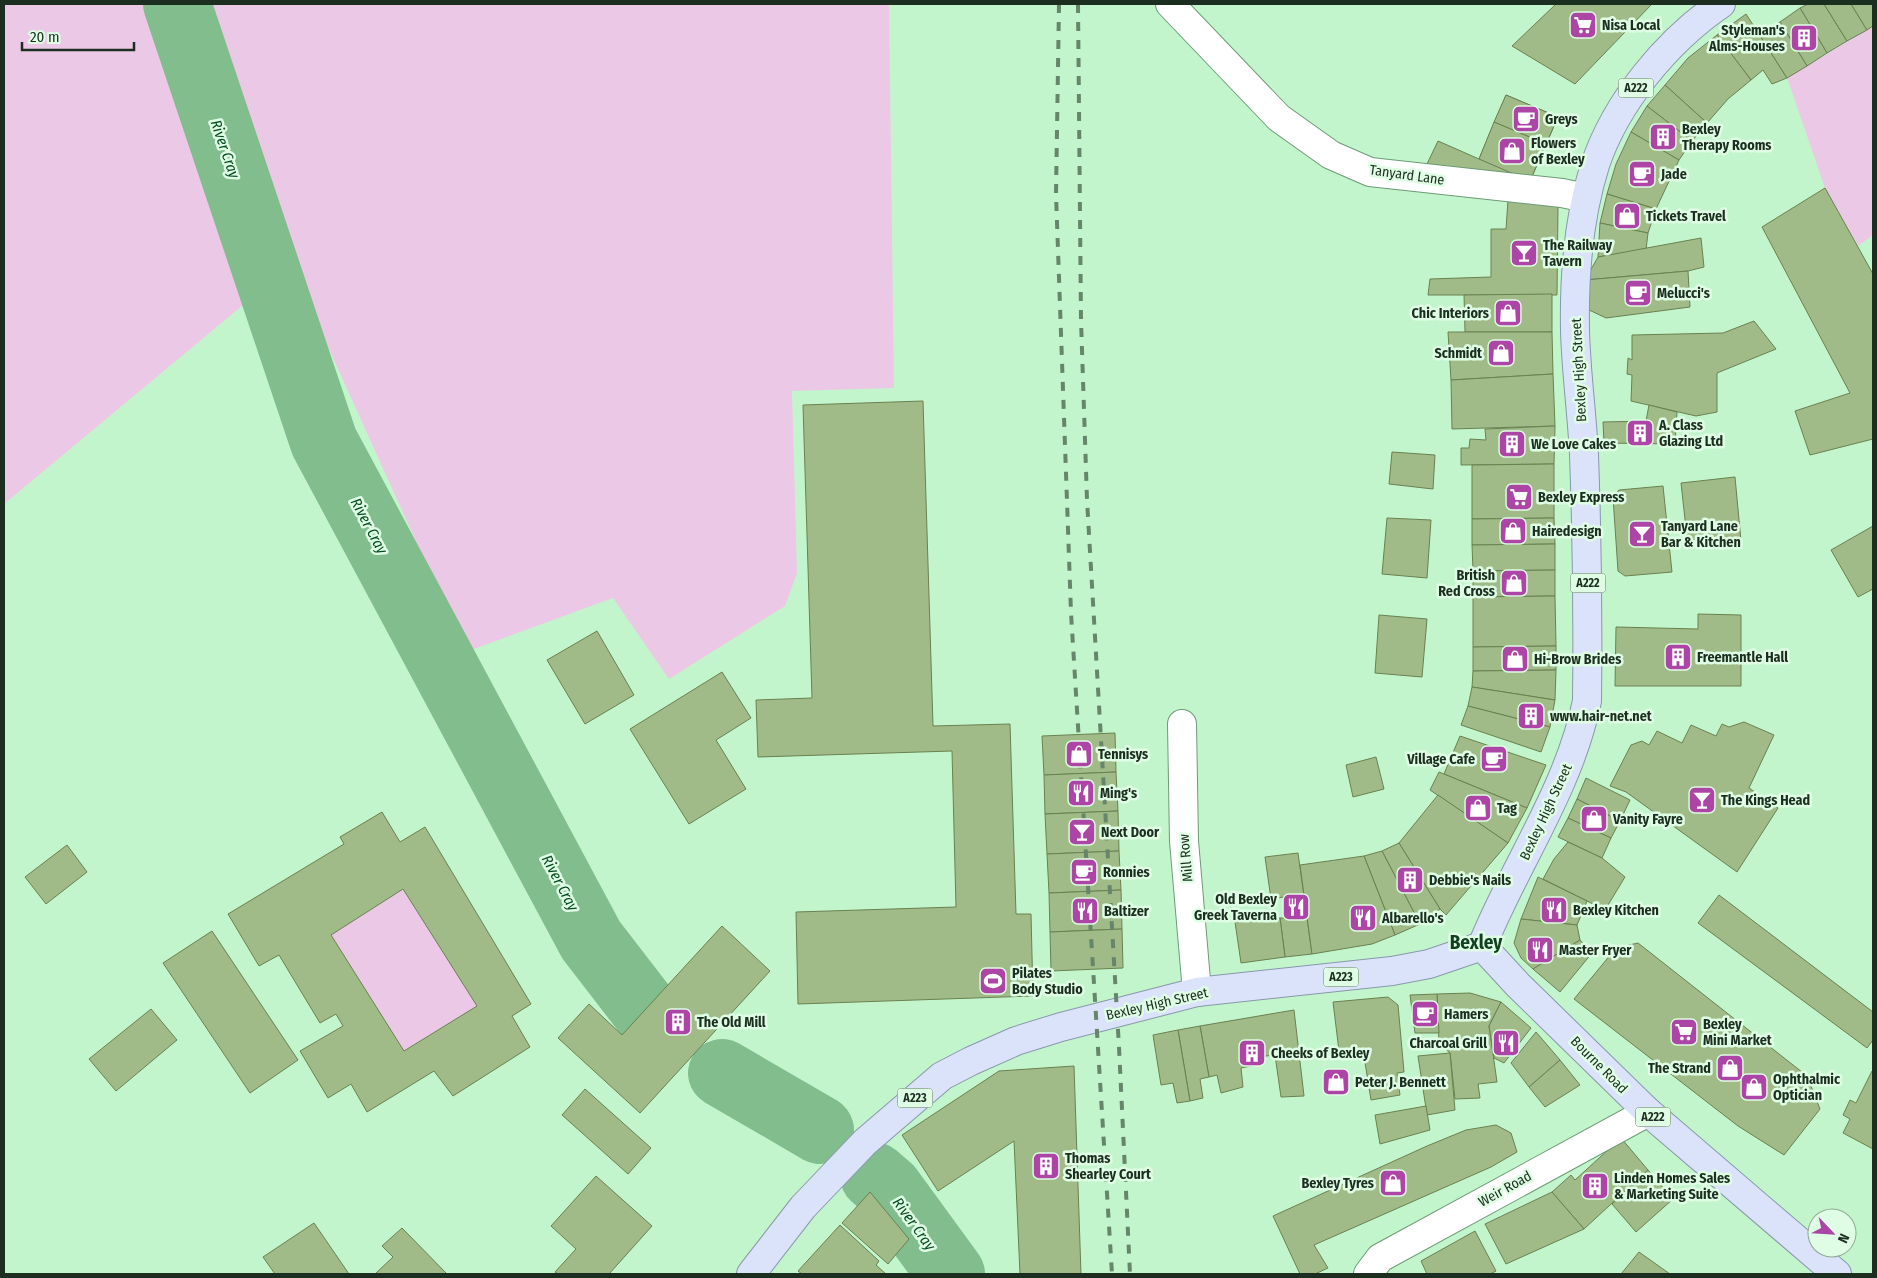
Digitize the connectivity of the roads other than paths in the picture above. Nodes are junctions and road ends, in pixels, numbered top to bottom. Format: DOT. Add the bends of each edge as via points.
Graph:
graph roads {
  1 [pos="1170,4"];
  2 [pos="1708,7"];
  3 [pos="1586,198"];
  4 [pos="1182,724"];
  5 [pos="1482,946"];
  6 [pos="1197,992"];
  7 [pos="1648,1112"];
  8 [pos="751,1274"];
  9 [pos="1368,1274"];
  10 [pos="1837,1274"];
  1 -- 3 [label="street, Tanyard Lane" via="1280,118 1331,155 1370,172"];
  2 -- 3 [label="main road, Bexley High Street / A222" via="1638,84 1610,132"];
  3 -- 5 [label="main road, Bexley High Street / A222" via="1575,330 1585,478 1588,701 1581,733 1568,765"];
  4 -- 6 [label="street, Mill Row" via="1184,841"];
  5 -- 6 [label="main road, Bexley High Street / A223" via="1429,964 1392,971"];
  5 -- 7 [label="main road, Bourne Road / A222"];
  6 -- 8 [label="main road, Bexley High Street / A223" via="1016,1041 942,1076 865,1142 832,1176 803,1207"];
  7 -- 9 [label="street, Weir Road" via="1380,1258"];
  7 -- 10 [label="main road, Bourne Road / A222"];
}
